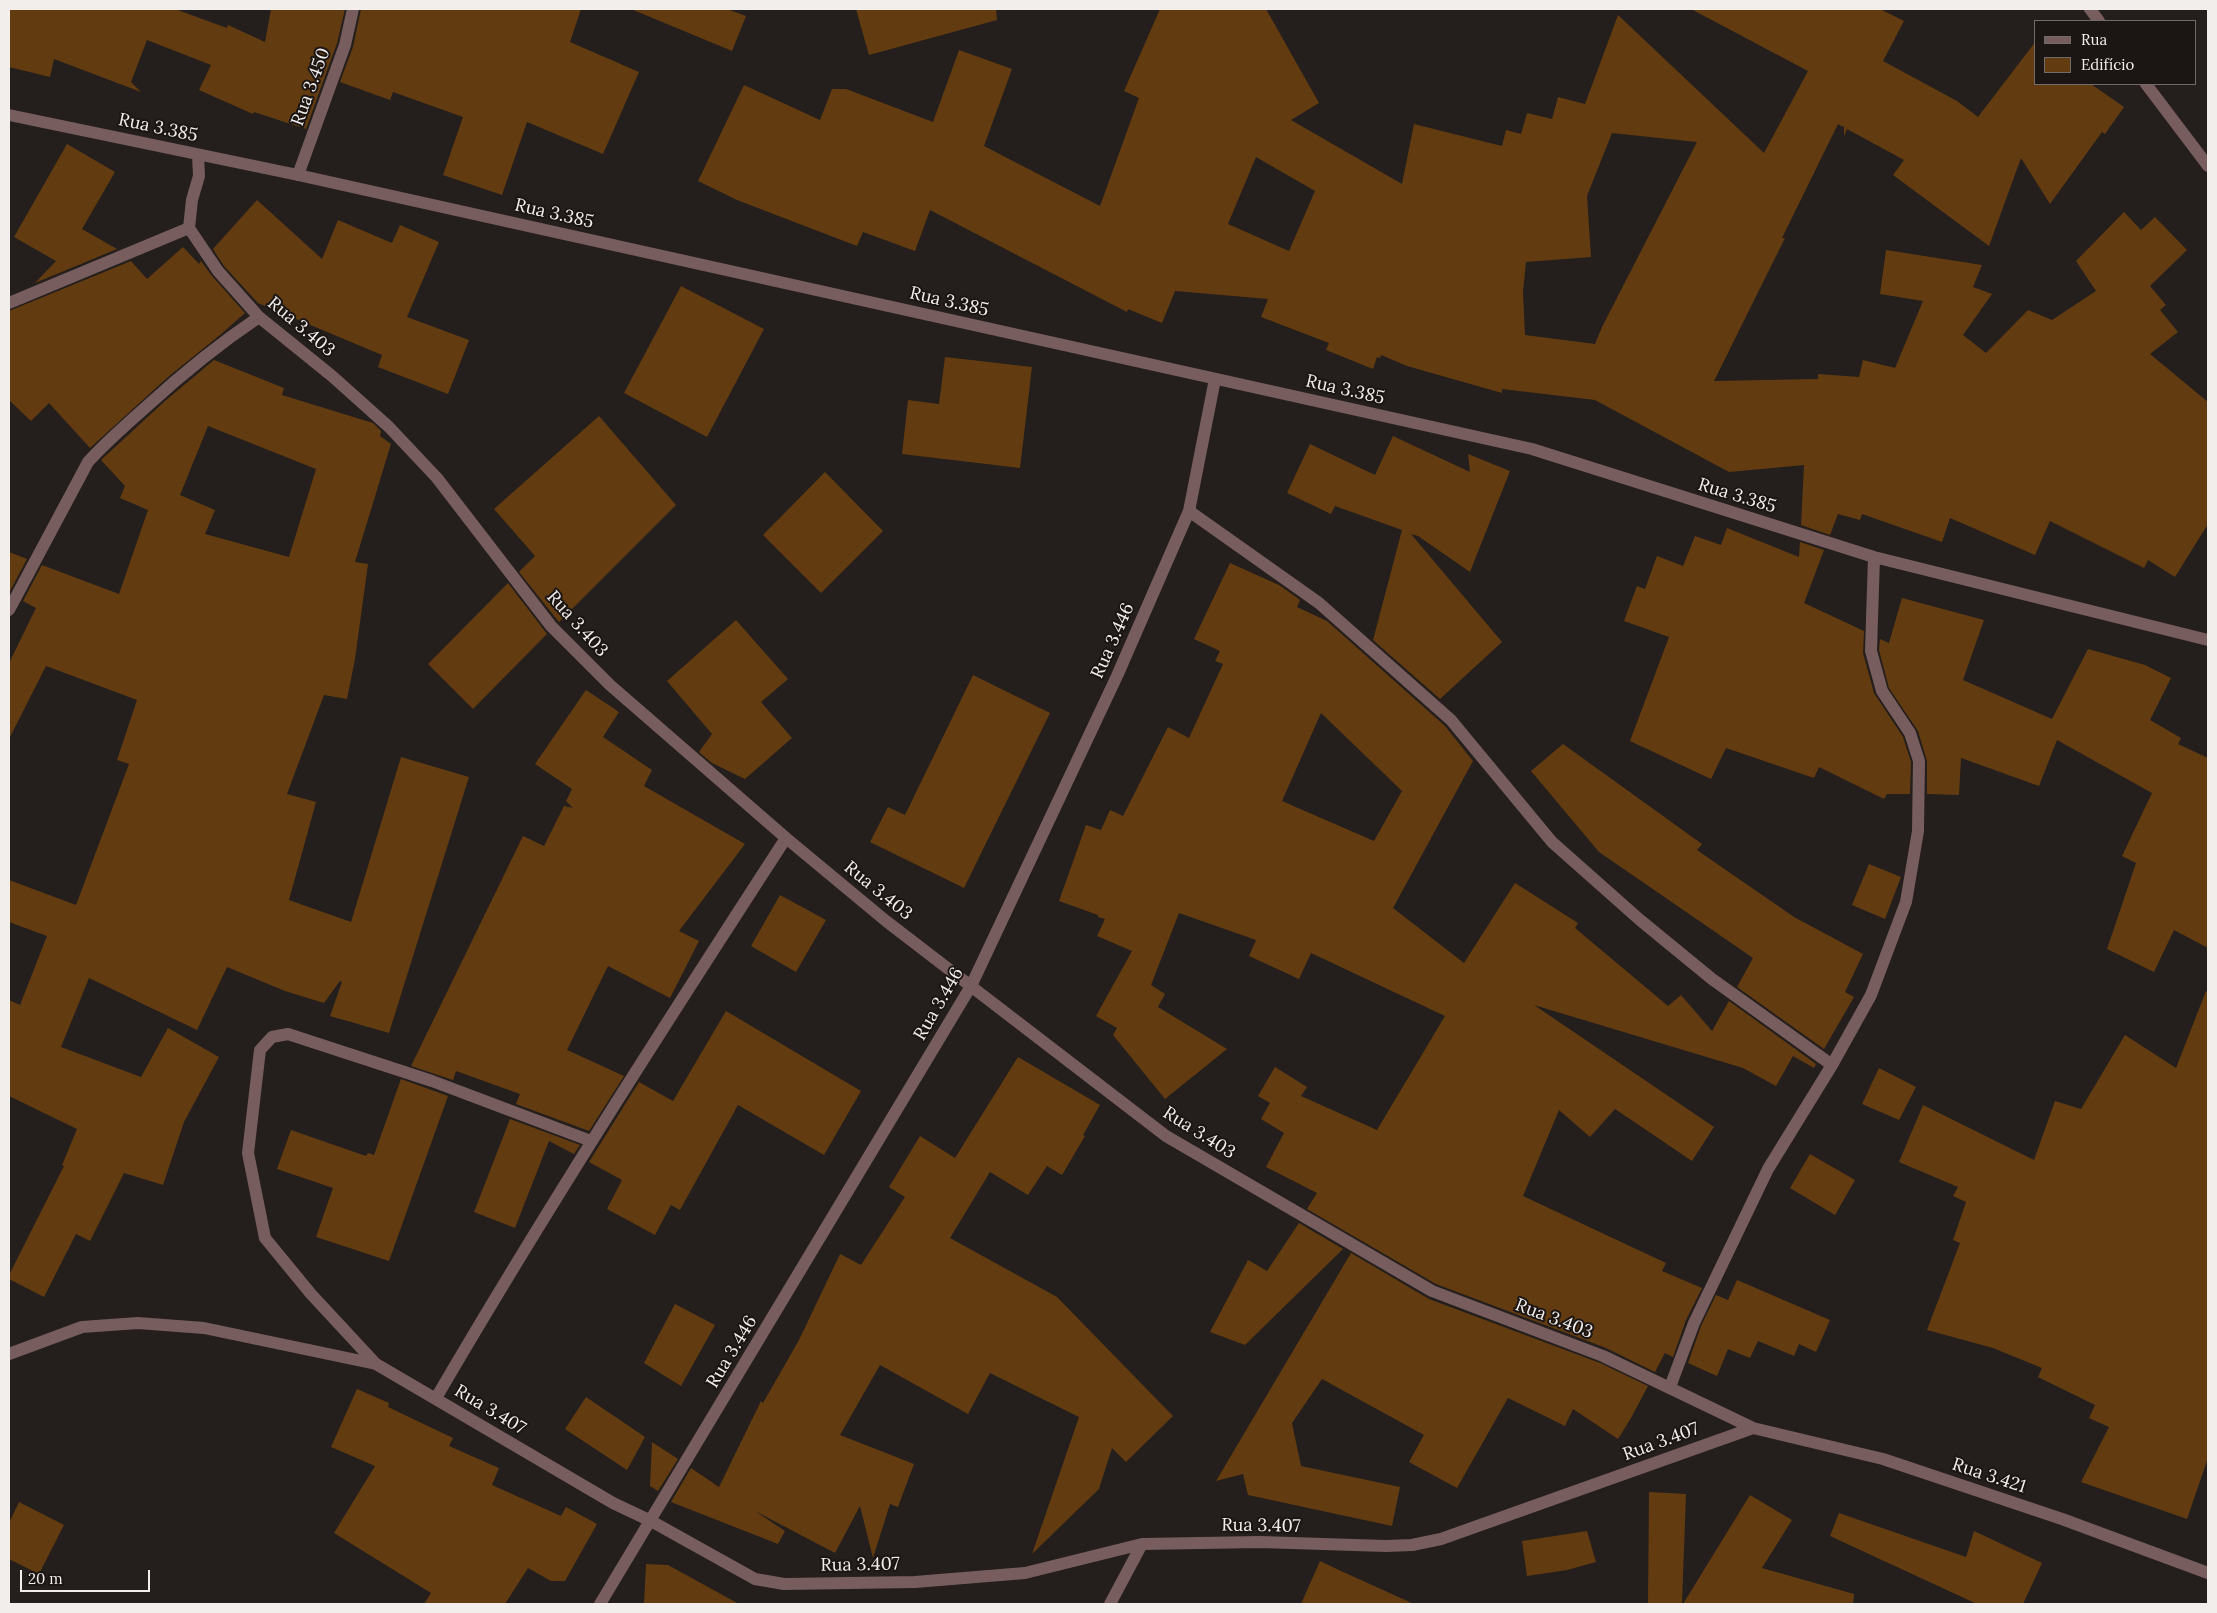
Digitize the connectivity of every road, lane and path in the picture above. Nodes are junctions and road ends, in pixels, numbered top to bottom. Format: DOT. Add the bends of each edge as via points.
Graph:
graph roads {
  1 [pos="353,9"];
  2 [pos="2090,9"];
  3 [pos="2098,20"];
  4 [pos="2147,85"];
  5 [pos="9,115"];
  6 [pos="198,155"];
  7 [pos="2208,166"];
  8 [pos="298,175"];
  9 [pos="189,228"];
  10 [pos="9,303"];
  11 [pos="259,317"];
  12 [pos="1215,379"];
  13 [pos="1188,511"];
  14 [pos="1874,557"];
  15 [pos="9,610"];
  16 [pos="2208,640"];
  17 [pos="786,838"];
  18 [pos="971,986"];
  19 [pos="1832,1065"];
  20 [pos="591,1142"];
  21 [pos="9,1354"];
  22 [pos="376,1364"];
  23 [pos="1670,1386"];
  24 [pos="436,1398"];
  25 [pos="1754,1428"];
  26 [pos="651,1521"];
  27 [pos="1142,1544"];
  28 [pos="2208,1573"];
  29 [pos="600,1604"];
  30 [pos="1110,1604"];
  1 -- 8 [label="street, Rua 3.450" via="345,45"];
  2 -- 3 [label="street"];
  4 -- 7 [label="street"];
  5 -- 6 [label="street, Rua 3.385"];
  6 -- 8 [label="street, Rua 3.385"];
  6 -- 9 [label="street" via="199,176"];
  8 -- 12 [label="street, Rua 3.385"];
  9 -- 10 [label="street"];
  9 -- 11 [label="street, Rua 3.403" via="218,271"];
  11 -- 15 [label="street" via="225,340 105,442 88,462"];
  11 -- 17 [label="street, Rua 3.403" via="389,427 437,478 552,626 610,685"];
  12 -- 13 [label="street, Rua 3.446"];
  12 -- 14 [label="street, Rua 3.385" via="1532,449"];
  13 -- 18 [label="street, Rua 3.446" via="1117,676"];
  13 -- 19 [label="street" via="1319,603 1450,720 1552,842 1712,979"];
  14 -- 16 [label="street, Rua 3.385"];
  14 -- 19 [label="street" via="1871,652 1882,691 1910,733 1920,760 1918,832 1906,902 1871,995"];
  17 -- 18 [label="street, Rua 3.403"];
  17 -- 20 [label="street"];
  18 -- 23 [label="street, Rua 3.403" via="1166,1136 1394,1270 1432,1291 1587,1350"];
  18 -- 26 [label="street, Rua 3.446"];
  19 -- 23 [label="street" via="1768,1169 1694,1323"];
  20 -- 22 [label="street" via="423,1078 288,1034 272,1038 260,1050 248,1153 265,1238 311,1294"];
  20 -- 24 [label="street"];
  21 -- 22 [label="street, Rua 3.407" via="82,1327 138,1322 204,1328"];
  22 -- 24 [label="street, Rua 3.407"];
  23 -- 25 [label="street, Rua 3.403"];
  24 -- 26 [label="street, Rua 3.407" via="614,1503"];
  25 -- 27 [label="street, Rua 3.407" via="1441,1539 1412,1545"];
  25 -- 28 [label="street, Rua 3.421" via="1883,1459 2062,1518"];
  26 -- 27 [label="street, Rua 3.407" via="755,1579 784,1584 915,1582 1025,1573"];
  26 -- 29 [label="street, Rua 3.446"];
  27 -- 30 [label="street"];
}
